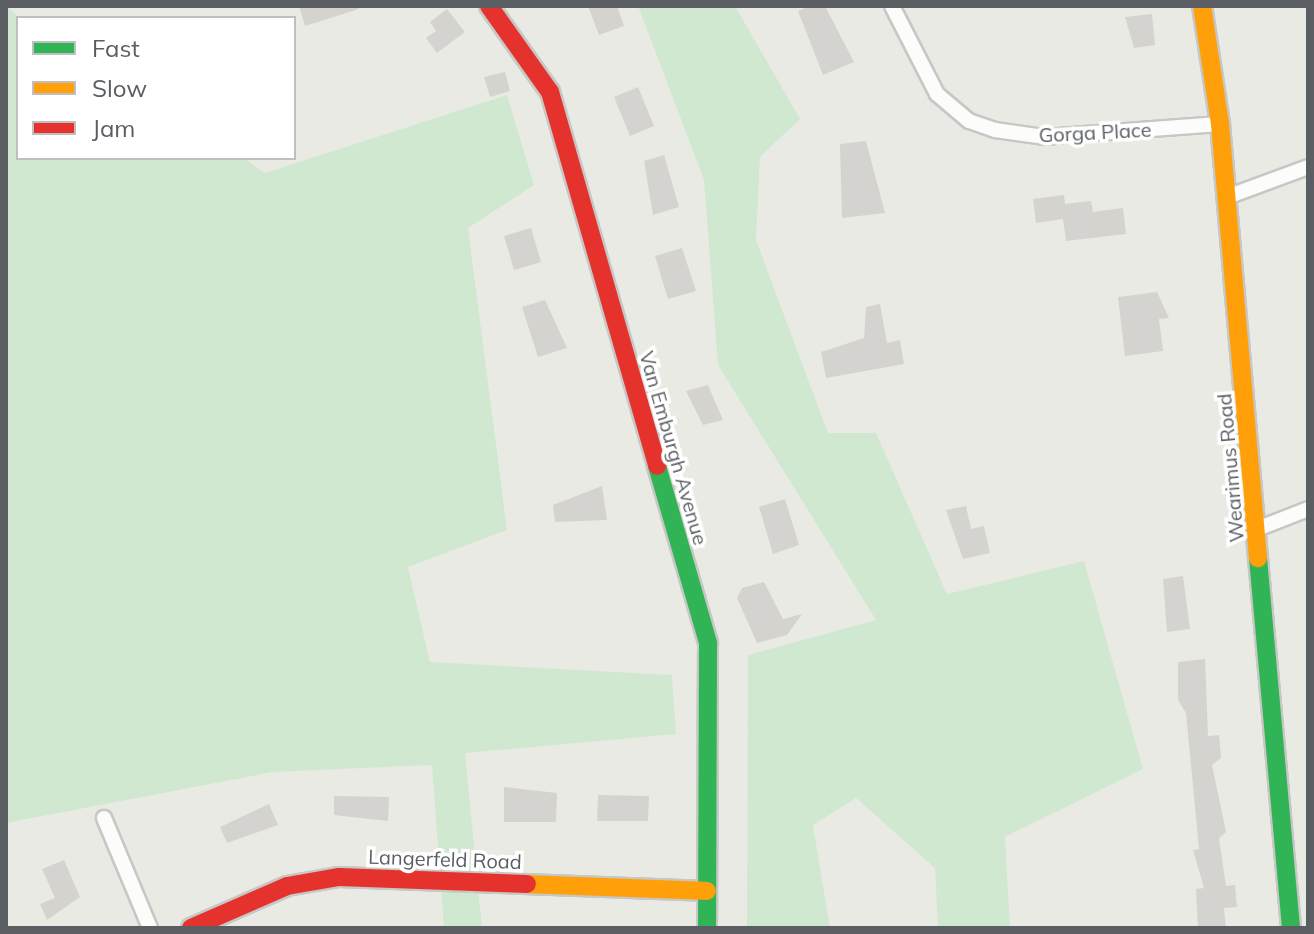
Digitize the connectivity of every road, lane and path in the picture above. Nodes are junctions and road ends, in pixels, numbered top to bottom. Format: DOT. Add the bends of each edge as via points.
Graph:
graph roads {
  1 [pos="489,6"];
  2 [pos="892,6"];
  3 [pos="1202,6"];
  4 [pos="1220,124"];
  5 [pos="1308,167"];
  6 [pos="1227,197"];
  7 [pos="1308,509"];
  8 [pos="1257,529"];
  9 [pos="104,818"];
  10 [pos="707,891"];
  11 [pos="150,928"];
  12 [pos="191,928"];
  13 [pos="707,928"];
  14 [pos="1291,928"];
  1 -- 10 [label="street, Van Emburgh Avenue" via="550,92 708,643"];
  2 -- 4 [label="street, Gorga Place" via="937,94 995,130 1044,137"];
  3 -- 4 [label="street, Wearimus Road"];
  4 -- 6 [label="street, Wearimus Road"];
  5 -- 6 [label="street"];
  6 -- 8 [label="street, Wearimus Road"];
  7 -- 8 [label="street"];
  8 -- 14 [label="street, Wearimus Road"];
  9 -- 11 [label="street"];
  10 -- 12 [label="street, Langerfeld Road" via="339,877 287,886"];
  10 -- 13 [label="street, Van Emburgh Avenue"];
}
